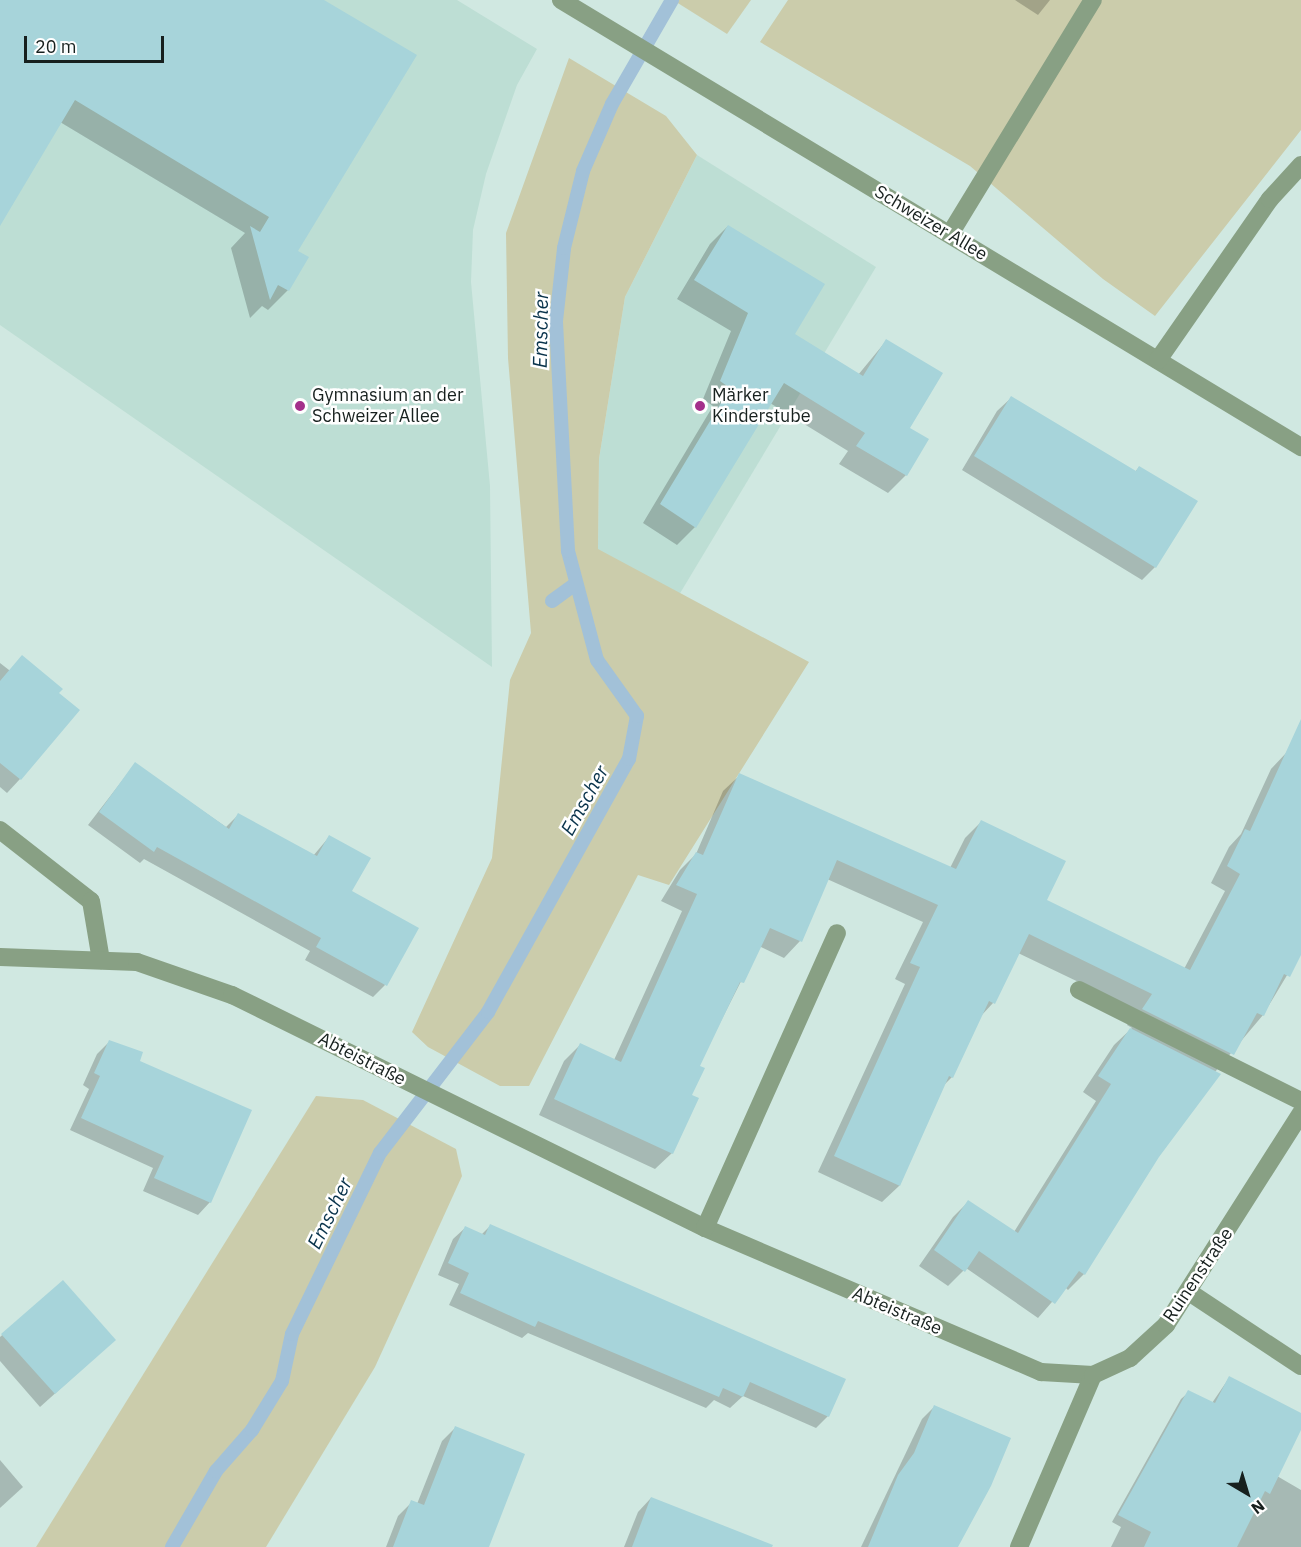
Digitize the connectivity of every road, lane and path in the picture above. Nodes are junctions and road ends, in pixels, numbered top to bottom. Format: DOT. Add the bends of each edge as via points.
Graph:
graph roads {
  1 [pos="561,0"];
  2 [pos="1093,0"];
  3 [pos="1301,165"];
  4 [pos="950,234"];
  5 [pos="1158,360"];
  6 [pos="1301,447"];
  7 [pos="0,830"];
  8 [pos="837,933"];
  9 [pos="0,957"];
  10 [pos="101,960"];
  11 [pos="1079,990"];
  12 [pos="1301,1101"];
  13 [pos="1301,1113"];
  14 [pos="705,1228"];
  15 [pos="1189,1292"];
  16 [pos="1301,1366"];
  17 [pos="1094,1376"];
  18 [pos="1019,1547"];
  1 -- 4 [label="street, Schweizer Allee"];
  2 -- 4 [label="street"];
  3 -- 5 [label="street" via="1270,199"];
  4 -- 5 [label="street, Schweizer Allee"];
  5 -- 6 [label="street, Schweizer Allee"];
  7 -- 10 [label="street" via="91,901"];
  8 -- 14 [label="street"];
  9 -- 10 [label="street, Abteistraße"];
  10 -- 14 [label="street, Abteistraße" via="137,962 232,995"];
  11 -- 12 [label="street"];
  13 -- 15 [label="street, Ruinenstraße"];
  14 -- 17 [label="street, Abteistraße" via="1041,1372"];
  15 -- 16 [label="street"];
  15 -- 17 [label="street, Ruinenstraße" via="1166,1325 1130,1358"];
  17 -- 18 [label="street"];
}
